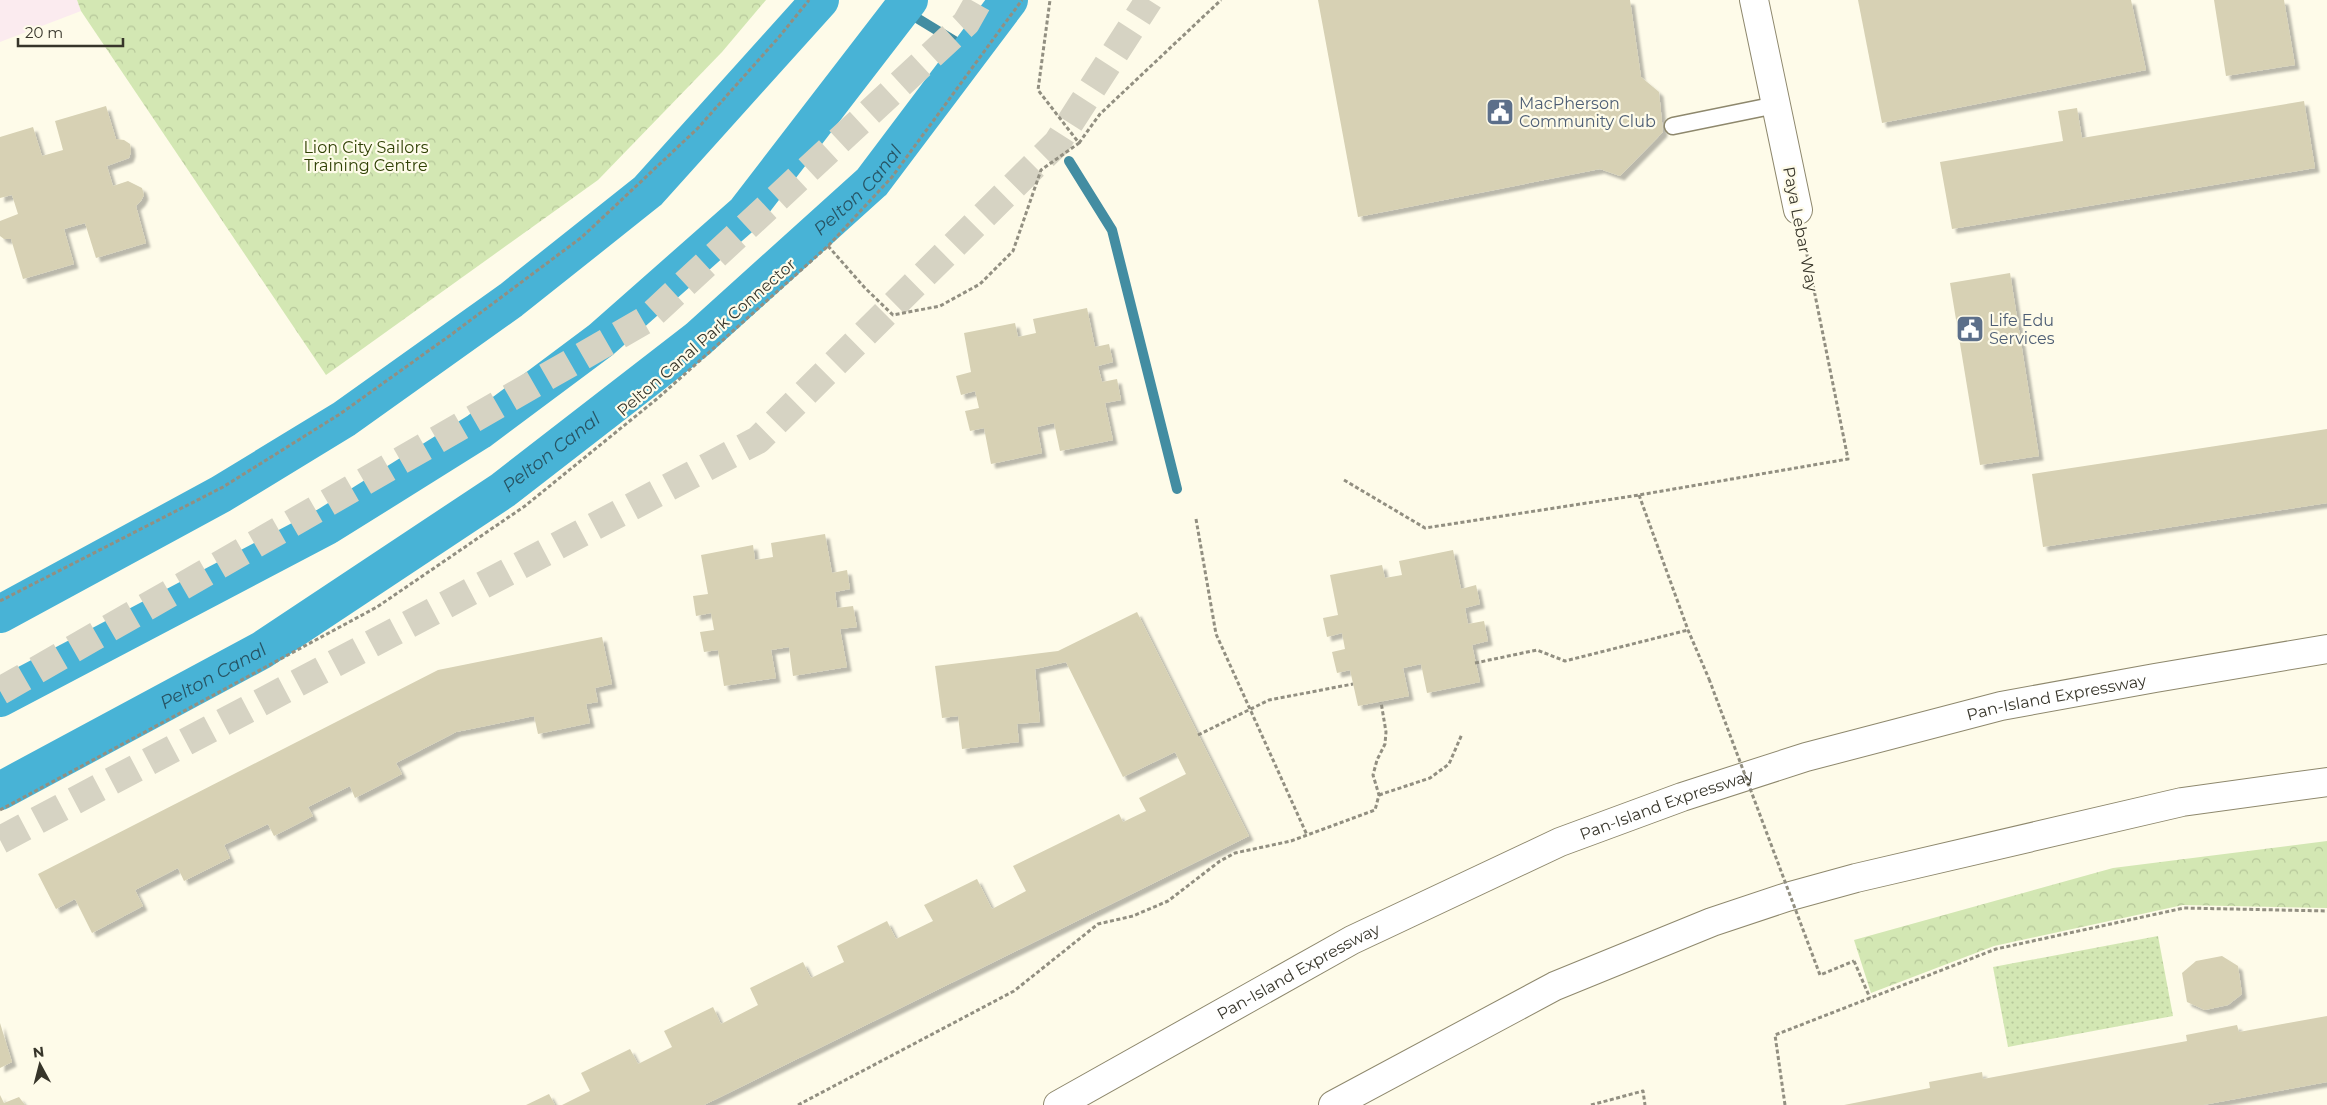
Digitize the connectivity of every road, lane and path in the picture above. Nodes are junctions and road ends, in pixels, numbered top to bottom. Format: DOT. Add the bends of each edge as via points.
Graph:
graph roads {
  1 [pos="809,0"];
  2 [pos="1022,0"];
  3 [pos="1050,0"];
  4 [pos="1221,0"];
  5 [pos="1754,0"];
  6 [pos="1776,105"];
  7 [pos="1673,126"];
  8 [pos="1079,143"];
  9 [pos="1798,210"];
  10 [pos="828,246"];
  11 [pos="1344,480"];
  12 [pos="1639,495"];
  13 [pos="1196,519"];
  14 [pos="0,601"];
  15 [pos="1688,630"];
  16 [pos="2327,649"];
  17 [pos="1476,663"];
  18 [pos="1353,684"];
  19 [pos="1381,702"];
  20 [pos="1250,708"];
  21 [pos="1462,734"];
  22 [pos="1198,735"];
  23 [pos="2327,782"];
  24 [pos="1379,795"];
  25 [pos="0,810"];
  26 [pos="1307,835"];
  27 [pos="2327,911"];
  28 [pos="1870,998"];
  29 [pos="798,1105"];
  30 [pos="1058,1105"];
  31 [pos="1333,1105"];
  32 [pos="1591,1105"];
  33 [pos="1645,1105"];
  34 [pos="1785,1105"];
  1 -- 14 [label="path" via="698,128 597,223 452,334 340,414 223,487"];
  2 -- 10 [label="path, Pelton Canal Park Connector" via="892,177"];
  3 -- 8 [label="path" via="1038,90"];
  4 -- 8 [label="path" via="1100,114"];
  5 -- 6 [label="main road, Paya Lebar Way"];
  6 -- 7 [label="lane"];
  6 -- 9 [label="main road, Paya Lebar Way"];
  8 -- 10 [label="path" via="1041,170 1013,251 980,284 940,306 893,315"];
  9 -- 12 [label="path, Paya Lebar Way" via="1848,458"];
  10 -- 25 [label="path, Pelton Canal Park Connector" via="658,398 525,506 377,607"];
  11 -- 12 [label="path" via="1425,528"];
  12 -- 15 [label="path"];
  13 -- 20 [label="path" via="1216,634"];
  15 -- 17 [label="path" via="1565,661 1536,650"];
  15 -- 28 [label="path, bridge" via="1820,976 1854,961"];
  16 -- 30 [label="main road, Pan-Island Expressway" via="2001,706 1806,757 1682,797 1560,842 1352,940"];
  18 -- 20 [label="path" via="1270,700"];
  19 -- 24 [label="path" via="1385,744 1373,775"];
  20 -- 22 [label="path"];
  20 -- 26 [label="path"];
  21 -- 24 [label="path" via="1449,764 1430,778"];
  23 -- 31 [label="main road" via="2182,802 1856,878 1768,903 1712,922 1555,986"];
  24 -- 26 [label="path" via="1375,810"];
  26 -- 29 [label="path" via="1235,853 1168,900 1133,916 1098,924 1014,991"];
  27 -- 28 [label="path" via="2184,908 1996,949"];
  28 -- 34 [label="path" via="1776,1035"];
  32 -- 33 [label="path" via="1643,1091"];
}
